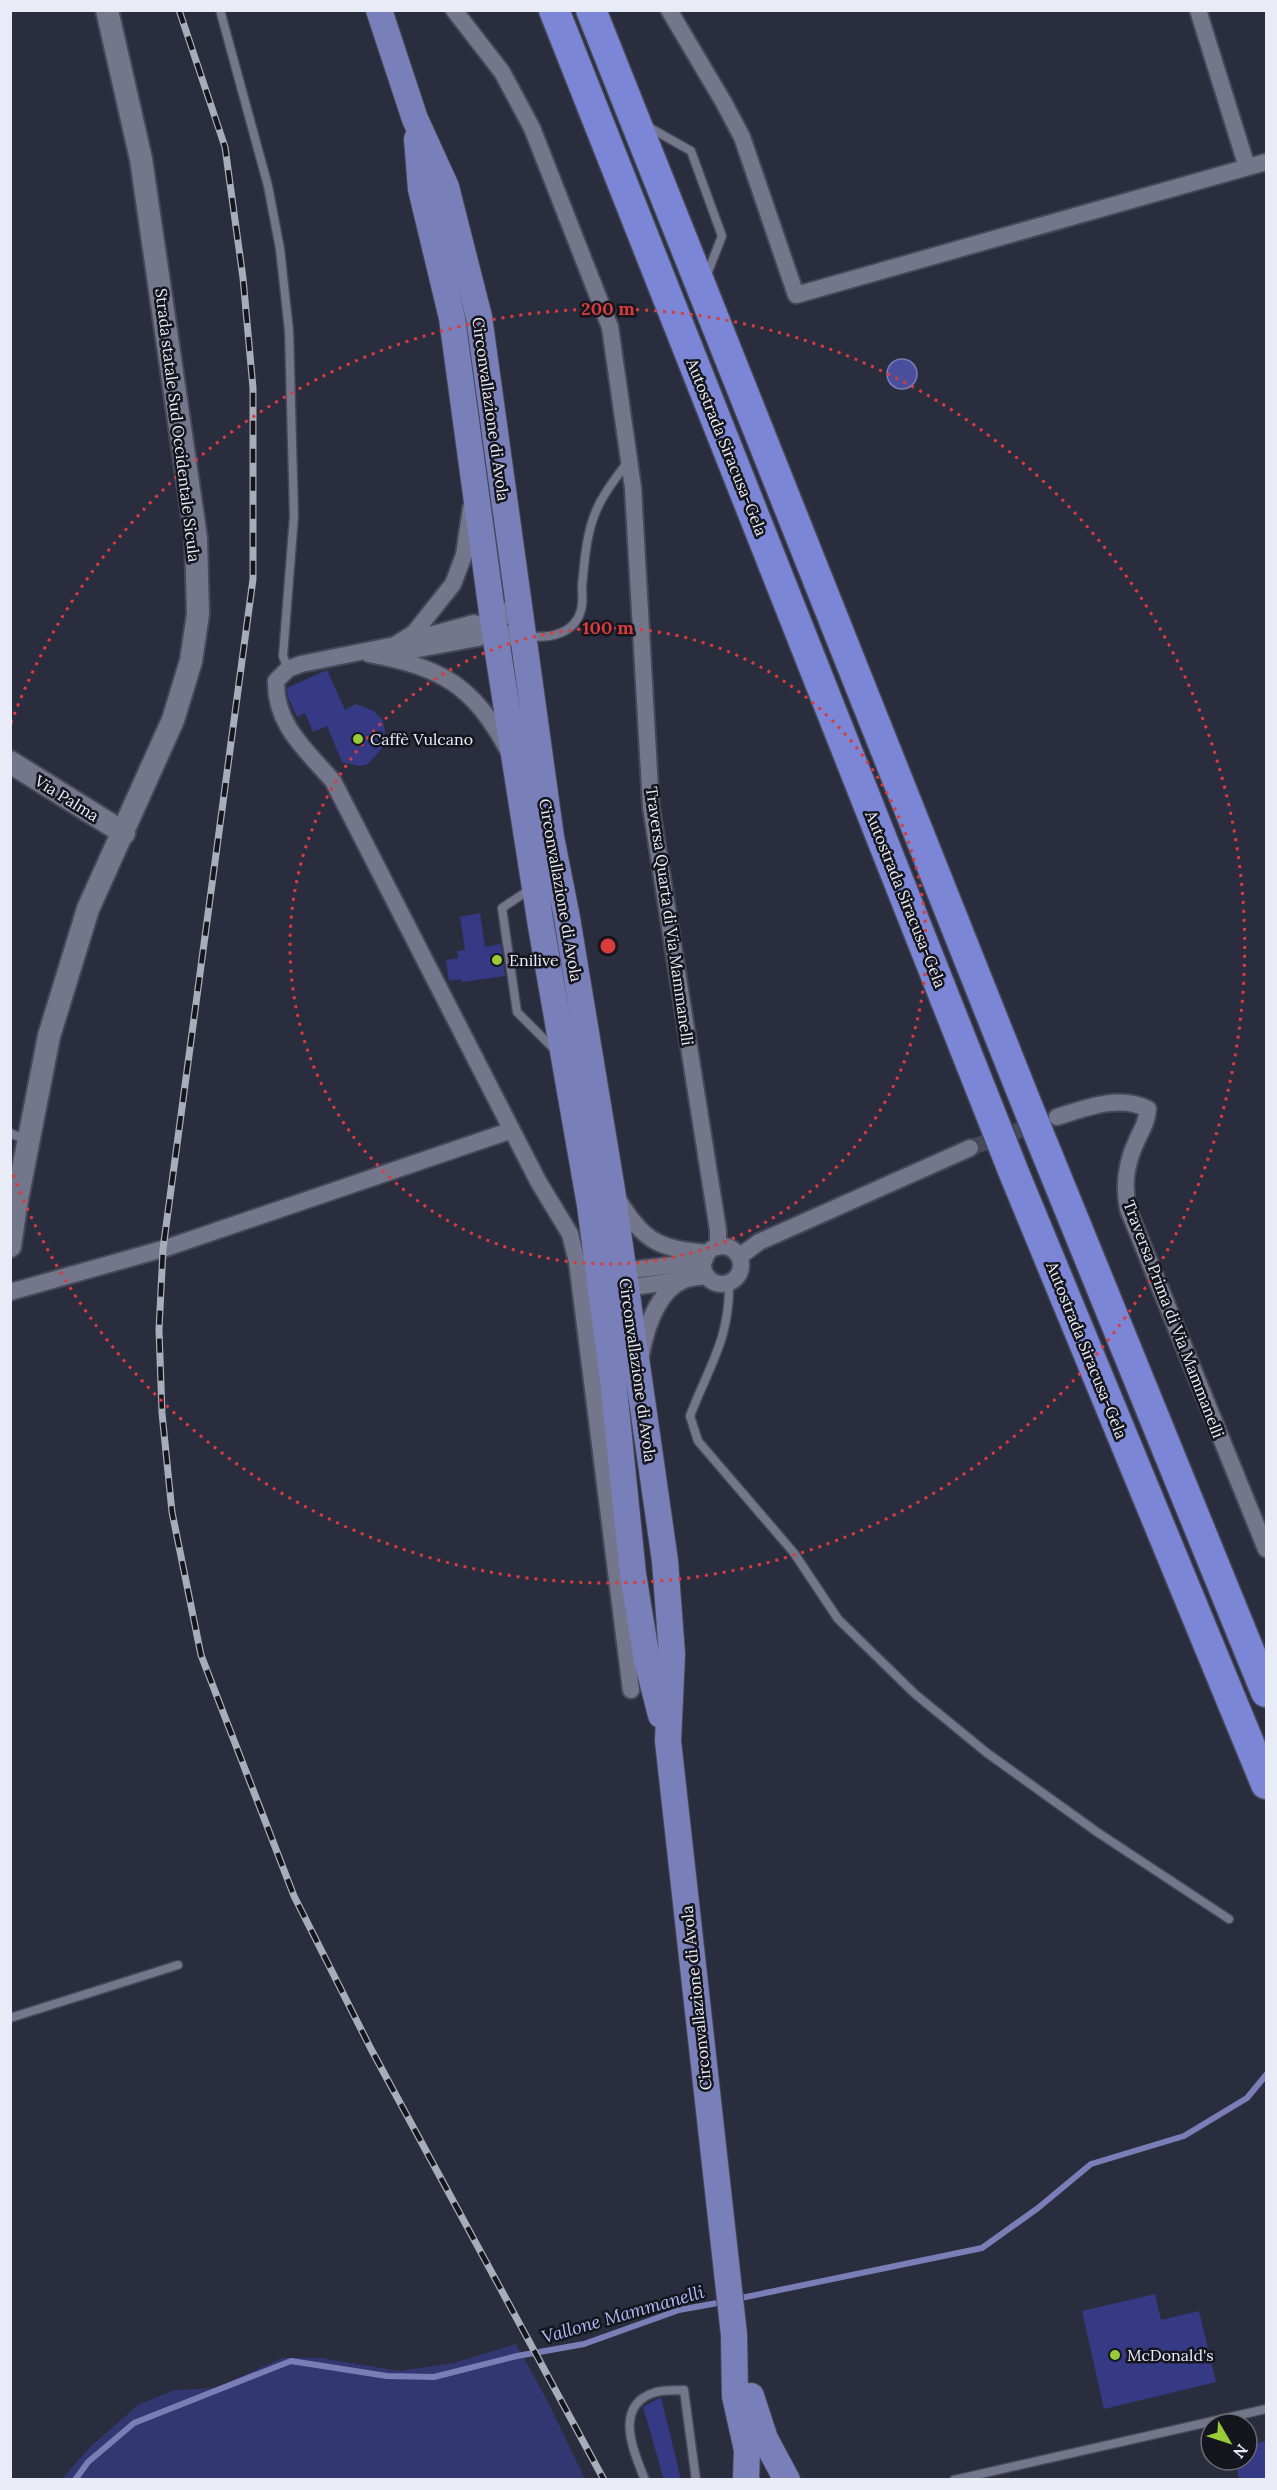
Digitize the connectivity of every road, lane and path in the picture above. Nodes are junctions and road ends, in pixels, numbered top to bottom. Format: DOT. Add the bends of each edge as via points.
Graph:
graph roads {
  1 [pos="107,10"];
  2 [pos="220,10"];
  3 [pos="379,10"];
  4 [pos="454,10"];
  5 [pos="555,10"];
  6 [pos="591,10"];
  7 [pos="669,10"];
  8 [pos="1198,10"];
  9 [pos="633,118"];
  10 [pos="415,119"];
  11 [pos="1266,162"];
  12 [pos="1247,167"];
  13 [pos="701,289"];
  14 [pos="629,459"];
  15 [pos="474,483"];
  16 [pos="517,601"];
  17 [pos="494,627"];
  18 [pos="522,639"];
  19 [pos="395,645"];
  20 [pos="362,652"];
  21 [pos="382,656"];
  22 [pos="288,669"];
  23 [pos="10,762"];
  24 [pos="516,765"];
  25 [pos="124,833"];
  26 [pos="535,886"];
  27 [pos="566,1060"];
  28 [pos="1056,1117"];
  29 [pos="512,1130"];
  30 [pos="19,1137"];
  31 [pos="970,1148"];
  32 [pos="612,1190"];
  33 [pos="13,1205"];
  34 [pos="10,1246"];
  35 [pos="710,1253"];
  36 [pos="739,1257"];
  37 [pos="707,1276"];
  38 [pos="683,1280"];
  39 [pos="613,1281"];
  40 [pos="729,1283"];
  41 [pos="10,1292"];
  42 [pos="639,1365"];
  43 [pos="1266,1549"];
  44 [pos="631,1690"];
  45 [pos="1266,1692"];
  46 [pos="668,1741"];
  47 [pos="1266,1784"];
  48 [pos="1228,1919"];
  49 [pos="178,1965"];
  50 [pos="10,2018"];
  51 [pos="734,2336"];
  52 [pos="1266,2409"];
  53 [pos="965,2478"];
  54 [pos="645,2480"];
  55 [pos="696,2480"];
  56 [pos="746,2480"];
  57 [pos="787,2480"];
  58 [pos="954,2480"];
  1 -- 25 [label="main road, Strada statale Sud Occidentale Sicula" via="141,159 196,538 198,614 191,661 173,720"];
  2 -- 22 [label="lane" via="268,186 289,331 294,516 283,656"];
  3 -- 10 [label="main road, Circonvallazione di Avola"];
  4 -- 14 [label="street, Traversa Quarta di Via Mammanelli" via="502,72 532,128 610,327"];
  5 -- 47 [label="highway, Autostrada Siracusa-Gela" via="1014,1173"];
  6 -- 9 [label="highway, Autostrada Siracusa-Gela"];
  7 -- 12 [label="street" via="742,137 796,295"];
  8 -- 12 [label="street"];
  9 -- 13 [label="highway, Autostrada Siracusa-Gela"];
  9 -- 13 [label="lane" via="691,151 723,236"];
  10 -- 15 [label="main road, Circonvallazione di Avola" via="422,189 452,318"];
  10 -- 16 [label="main road, Circonvallazione di Avola" via="446,187 479,317"];
  11 -- 12 [label="street"];
  13 -- 45 [label="highway, Autostrada Siracusa-Gela"];
  14 -- 18 [label="lane" via="593,519 582,607 575,625 544,639"];
  14 -- 35 [label="street, Traversa Quarta di Via Mammanelli" via="651,807 718,1230"];
  15 -- 17 [label="main road, Circonvallazione di Avola"];
  15 -- 19 [label="street" via="464,555 453,584 414,633"];
  16 -- 17 [label="street"];
  16 -- 18 [label="main road, Circonvallazione di Avola"];
  17 -- 18 [label="street"];
  17 -- 19 [label="street" via="474,623"];
  17 -- 21 [label="street" via="478,638"];
  17 -- 24 [label="main road, Circonvallazione di Avola"];
  18 -- 32 [label="main road, Circonvallazione di Avola" via="551,837"];
  19 -- 20 [label="street"];
  20 -- 21 [label="street"];
  20 -- 22 [label="street"];
  21 -- 24 [label="street" via="433,671 458,684 487,714"];
  22 -- 29 [label="street" via="276,681 276,701 288,729 333,782"];
  23 -- 25 [label="main road, Via Palma"];
  24 -- 26 [label="main road, Circonvallazione di Avola"];
  25 -- 30 [label="main road, Strada statale Sud Occidentale Sicula" via="88,909"];
  26 -- 27 [label="main road, Circonvallazione di Avola"];
  26 -- 27 [label="lane" via="502,908 517,1012"];
  27 -- 39 [label="main road, Circonvallazione di Avola"];
  28 -- 43 [label="street, Traversa Prima di Via Mammanelli" via="1118,1101 1148,1109 1127,1167 1124,1186 1128,1209"];
  29 -- 41 [label="street" via="163,1249"];
  29 -- 44 [label="street" via="570,1234 577,1262"];
  30 -- 33 [label="main road, Strada statale Sud Occidentale Sicula"];
  31 -- 36 [label="street" via="759,1242"];
  32 -- 35 [label="street" via="636,1227 655,1242 674,1250"];
  32 -- 39 [label="main road, Circonvallazione di Avola"];
  33 -- 34 [label="main road, Strada statale Sud Occidentale Sicula"];
  35 -- 36 [label="street" via="730,1248"];
  35 -- 37 [label="street" via="704,1271"];
  35 -- 39 [label="street" via="690,1263"];
  36 -- 40 [label="street" via="740,1272"];
  37 -- 38 [label="street"];
  37 -- 40 [label="street" via="717,1283"];
  38 -- 39 [label="street"];
  38 -- 42 [label="street" via="654,1312 646,1328"];
  39 -- 42 [label="main road, Circonvallazione di Avola"];
  39 -- 46 [label="main road, Circonvallazione di Avola" via="633,1574 647,1660"];
  40 -- 48 [label="lane" via="730,1313 720,1349 690,1416 699,1441 794,1552 838,1619 915,1694 996,1760"];
  42 -- 46 [label="main road, Circonvallazione di Avola" via="666,1572 672,1654"];
  46 -- 51 [label="main road, Circonvallazione di Avola"];
  49 -- 50 [label="lane"];
  51 -- 56 [label="main road" via="735,2396 747,2450"];
  51 -- 57 [label="main road" via="758,2423"];
  52 -- 53 [label="lane"];
  53 -- 58 [label="lane"];
  54 -- 55 [label="lane" via="629,2439 630,2417 640,2402 656,2392 684,2390"];
}
